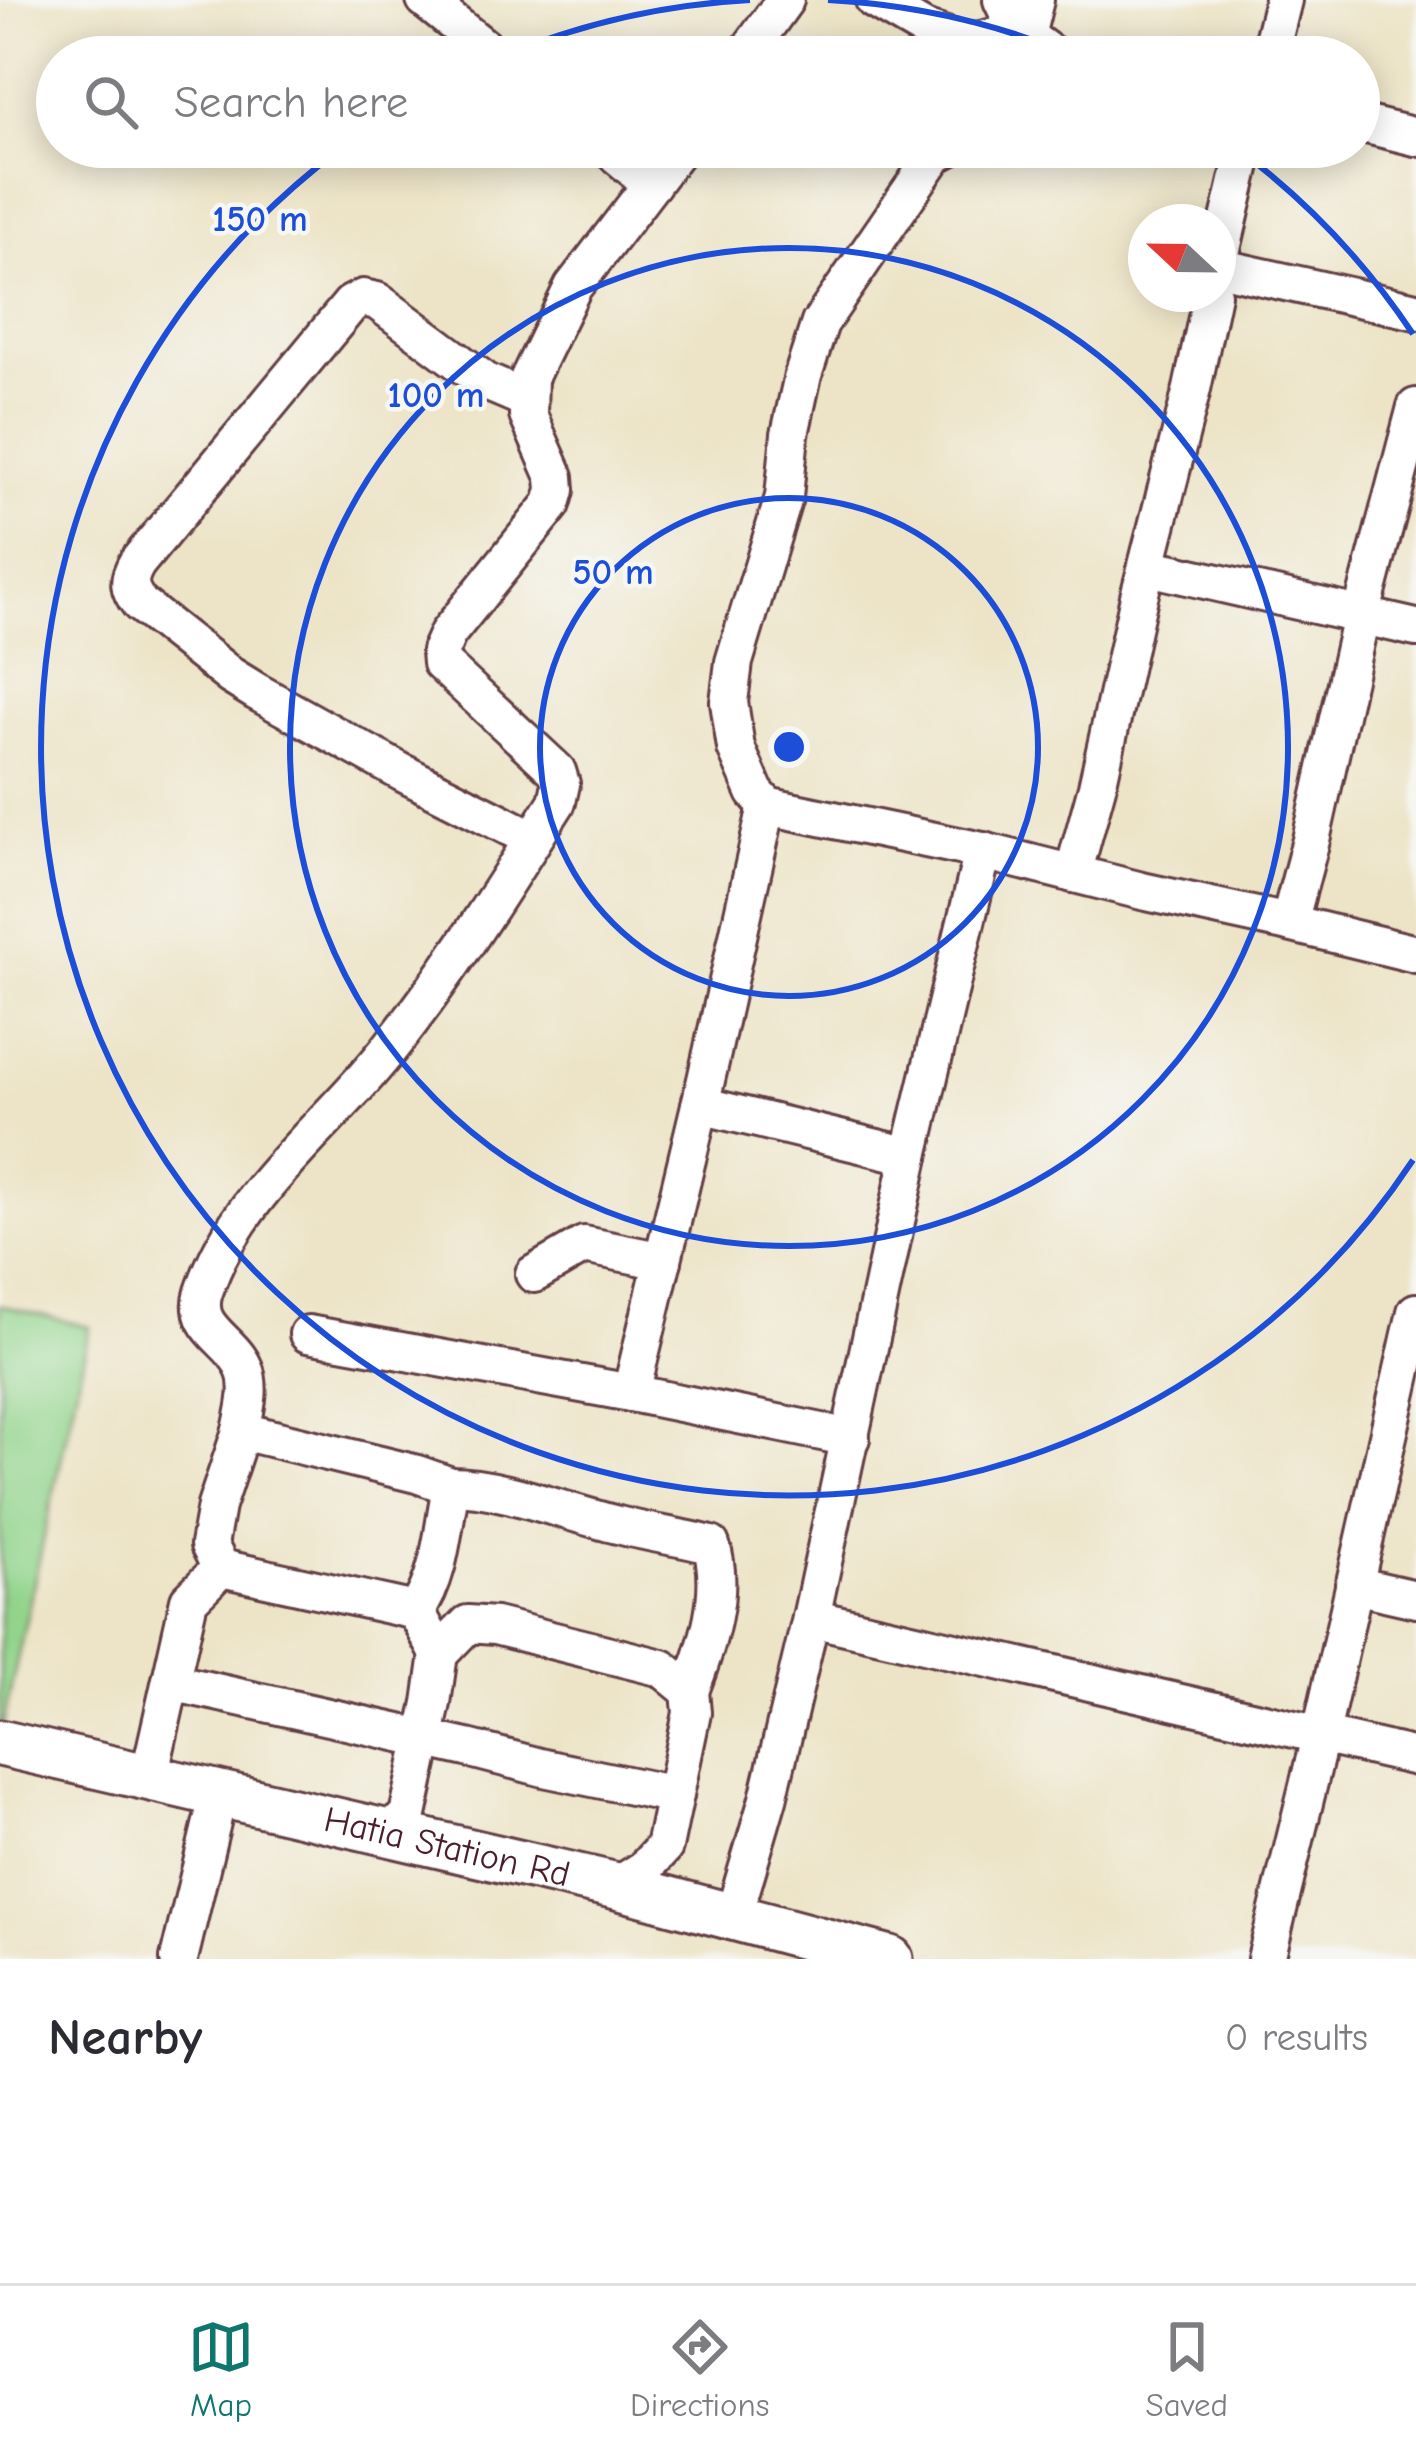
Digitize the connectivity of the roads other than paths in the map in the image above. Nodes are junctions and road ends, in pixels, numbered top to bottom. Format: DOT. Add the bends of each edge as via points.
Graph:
graph roads {
  1 [pos="425,0"];
  2 [pos="785,0"];
  3 [pos="874,0"];
  4 [pos="1283,0"];
  5 [pos="1027,25"];
  6 [pos="470,36"];
  7 [pos="759,36"];
  8 [pos="946,36"];
  9 [pos="994,36"];
  10 [pos="1274,36"];
  11 [pos="1380,128"];
  12 [pos="1416,137"];
  13 [pos="633,168"];
  14 [pos="664,168"];
  15 [pos="926,168"];
  16 [pos="1241,168"];
  17 [pos="652,184"];
  18 [pos="1233,204"];
  19 [pos="1236,270"];
  20 [pos="1416,311"];
  21 [pos="1208,312"];
  22 [pos="526,399"];
  23 [pos="1416,406"];
  24 [pos="1148,567"];
  25 [pos="1361,616"];
  26 [pos="1416,628"];
  27 [pos="767,806"];
  28 [pos="533,839"];
  29 [pos="983,851"];
  30 [pos="1073,874"];
  31 [pos="1289,923"];
  32 [pos="1416,954"];
  33 [pos="700,1105"];
  34 [pos="910,1156"];
  35 [pos="663,1261"];
  36 [pos="534,1274"];
  37 [pos="1416,1312"];
  38 [pos="308,1334"];
  39 [pos="631,1393"];
  40 [pos="241,1431"];
  41 [pos="851,1438"];
  42 [pos="451,1486"];
  43 [pos="220,1568"];
  44 [pos="1354,1585"];
  45 [pos="1416,1599"];
  46 [pos="416,1611"];
  47 [pos="811,1618"];
  48 [pos="439,1654"];
  49 [pos="170,1682"];
  50 [pos="690,1691"];
  51 [pos="1321,1733"];
  52 [pos="424,1739"];
  53 [pos="0,1743"];
  54 [pos="1416,1757"];
  55 [pos="149,1777"];
  56 [pos="219,1793"];
  57 [pos="675,1795"];
  58 [pos="391,1832"];
  59 [pos="617,1886"];
  60 [pos="733,1918"];
  61 [pos="179,1959"];
  62 [pos="890,1959"];
  63 [pos="1266,1959"];
  1 -- 6 [label="street"];
  2 -- 7 [label="street"];
  3 -- 8 [label="street"];
  4 -- 10 [label="street"];
  5 -- 9 [label="street"];
  11 -- 12 [label="street"];
  13 -- 17 [label="street"];
  14 -- 17 [label="street"];
  15 -- 27 [label="street" via="820,323 803,374 784,497 729,702 736,748"];
  16 -- 18 [label="street"];
  17 -- 22 [label="street" via="573,287"];
  19 -- 20 [label="street"];
  21 -- 24 [label="street"];
  22 -- 28 [label="street" via="555,477 552,504 440,650 442,663 557,771 556,802"];
  22 -- 28 [label="street" via="486,382 363,298 136,562 130,591 231,676"];
  23 -- 25 [label="street"];
  24 -- 25 [label="street"];
  24 -- 30 [label="street"];
  25 -- 26 [label="street"];
  25 -- 31 [label="street"];
  27 -- 29 [label="street"];
  27 -- 33 [label="street"];
  28 -- 40 [label="street" via="393,1045 231,1233 201,1308 204,1322 242,1362"];
  29 -- 30 [label="street"];
  29 -- 34 [label="street"];
  30 -- 31 [label="street"];
  31 -- 32 [label="street"];
  33 -- 34 [label="street"];
  33 -- 35 [label="street"];
  34 -- 41 [label="street"];
  35 -- 36 [label="street" via="584,1245"];
  35 -- 39 [label="street"];
  37 -- 44 [label="street"];
  38 -- 39 [label="street"];
  39 -- 41 [label="street"];
  40 -- 42 [label="street"];
  40 -- 43 [label="street" via="208,1545"];
  41 -- 47 [label="street"];
  42 -- 46 [label="street" via="431,1581"];
  42 -- 50 [label="street" via="711,1545 714,1600"];
  43 -- 46 [label="street"];
  43 -- 49 [label="street" via="189,1600"];
  44 -- 45 [label="street"];
  44 -- 51 [label="street"];
  46 -- 48 [label="street"];
  47 -- 51 [label="street"];
  47 -- 60 [label="street"];
  48 -- 50 [label="street" via="468,1624 495,1626 662,1668"];
  48 -- 52 [label="street"];
  49 -- 52 [label="street"];
  49 -- 55 [label="street"];
  50 -- 57 [label="street"];
  51 -- 54 [label="street"];
  51 -- 63 [label="street"];
  52 -- 57 [label="street"];
  52 -- 58 [label="street" via="408,1815"];
  53 -- 55 [label="street, Hatia Station Rd"];
  55 -- 56 [label="street, Hatia Station Rd"];
  56 -- 58 [label="street, Hatia Station Rd"];
  56 -- 61 [label="street"];
  57 -- 59 [label="street" via="664,1847"];
  58 -- 59 [label="street, Hatia Station Rd"];
  59 -- 60 [label="street, Hatia Station Rd"];
  60 -- 62 [label="street, Hatia Station Rd"];
}
